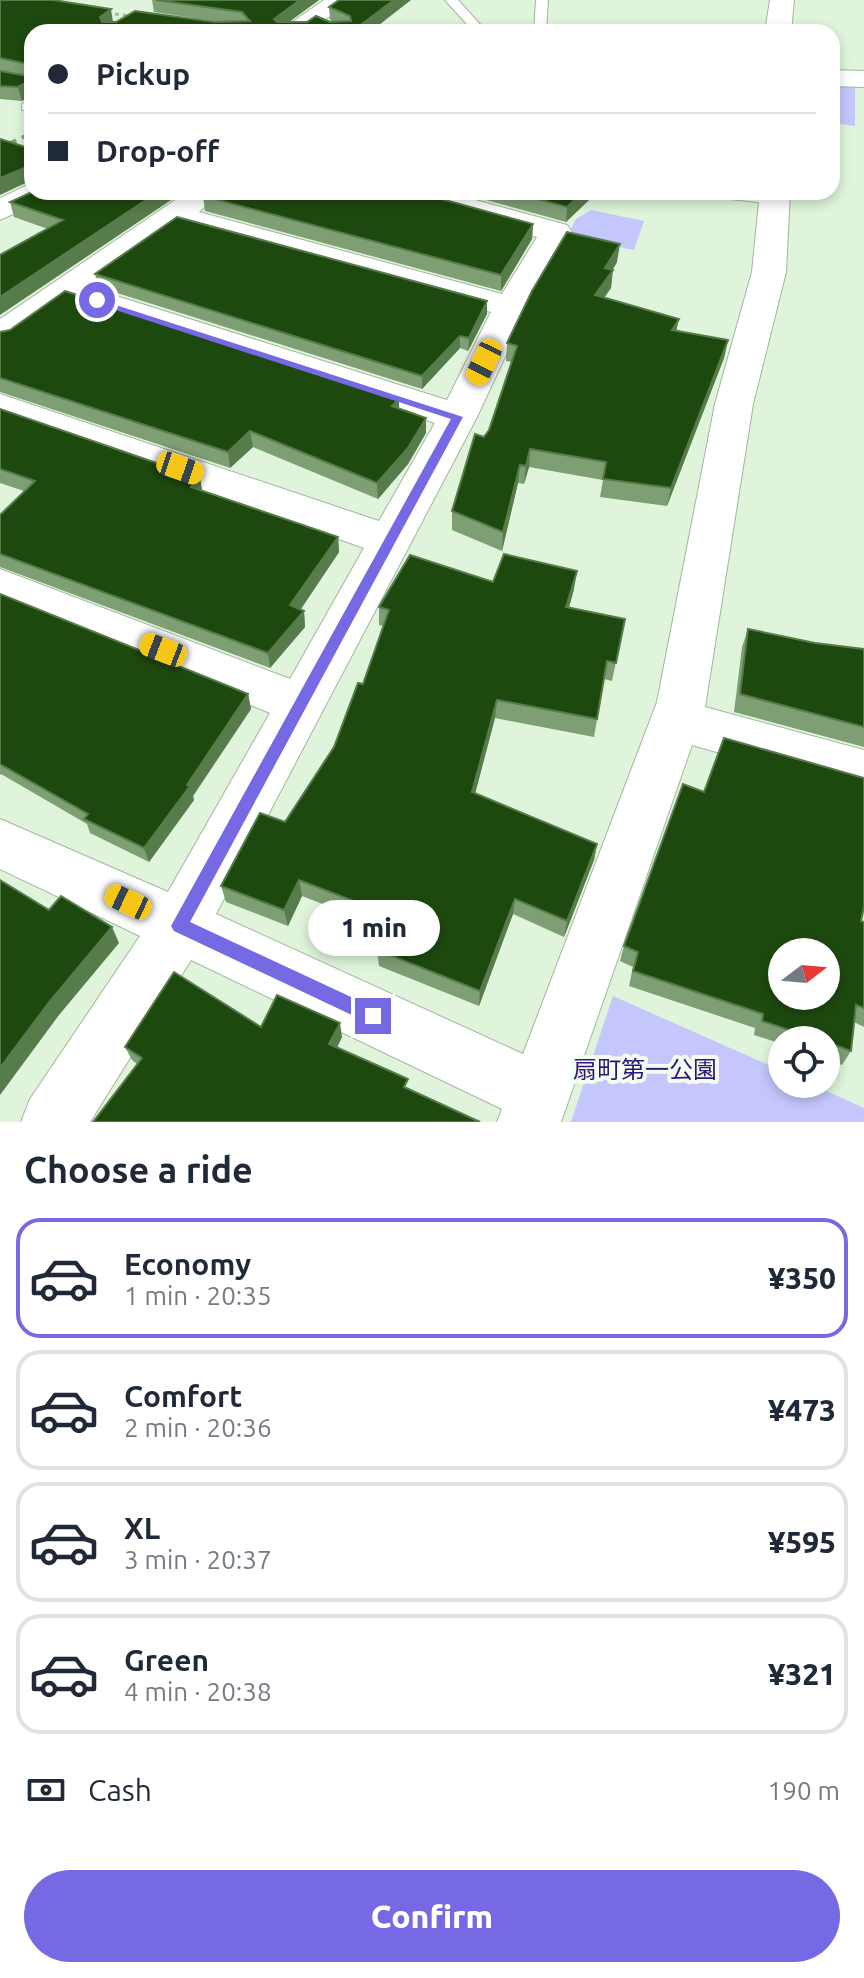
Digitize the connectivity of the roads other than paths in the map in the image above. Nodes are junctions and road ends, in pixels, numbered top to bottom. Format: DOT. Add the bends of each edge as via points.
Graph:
graph roads {
  1 [pos="340,0"];
  2 [pos="451,0"];
  3 [pos="542,0"];
  4 [pos="782,0"];
  5 [pos="313,24"];
  6 [pos="474,24"];
  7 [pos="540,24"];
  8 [pos="779,24"];
  9 [pos="840,78"];
  10 [pos="864,79"];
  11 [pos="24,198"];
  12 [pos="196,200"];
  13 [pos="440,200"];
  14 [pos="775,200"];
  15 [pos="0,211"];
  16 [pos="177,216"];
  17 [pos="67,291"];
  18 [pos="511,307"];
  19 [pos="0,335"];
  20 [pos="0,406"];
  21 [pos="458,417"];
  22 [pos="390,541"];
  23 [pos="0,586"];
  24 [pos="299,703"];
  25 [pos="676,720"];
  26 [pos="864,772"];
  27 [pos="0,843"];
  28 [pos="180,926"];
  29 [pos="534,1108"];
  30 [pos="53,1122"];
  1 -- 5 [label="street"];
  2 -- 6 [label="lane"];
  3 -- 7 [label="lane"];
  4 -- 8 [label="street"];
  9 -- 10 [label="street"];
  11 -- 15 [label="street"];
  12 -- 16 [label="street"];
  13 -- 18 [label="street" via="556,232"];
  14 -- 25 [label="street" via="769,272 734,404"];
  16 -- 17 [label="street"];
  16 -- 18 [label="street"];
  17 -- 19 [label="street"];
  17 -- 21 [label="street"];
  18 -- 21 [label="street"];
  20 -- 22 [label="street"];
  21 -- 22 [label="street"];
  22 -- 24 [label="street"];
  23 -- 24 [label="street"];
  24 -- 28 [label="street"];
  25 -- 26 [label="street"];
  25 -- 29 [label="street"];
  27 -- 28 [label="street"];
  28 -- 29 [label="street"];
  28 -- 30 [label="street"];
}
